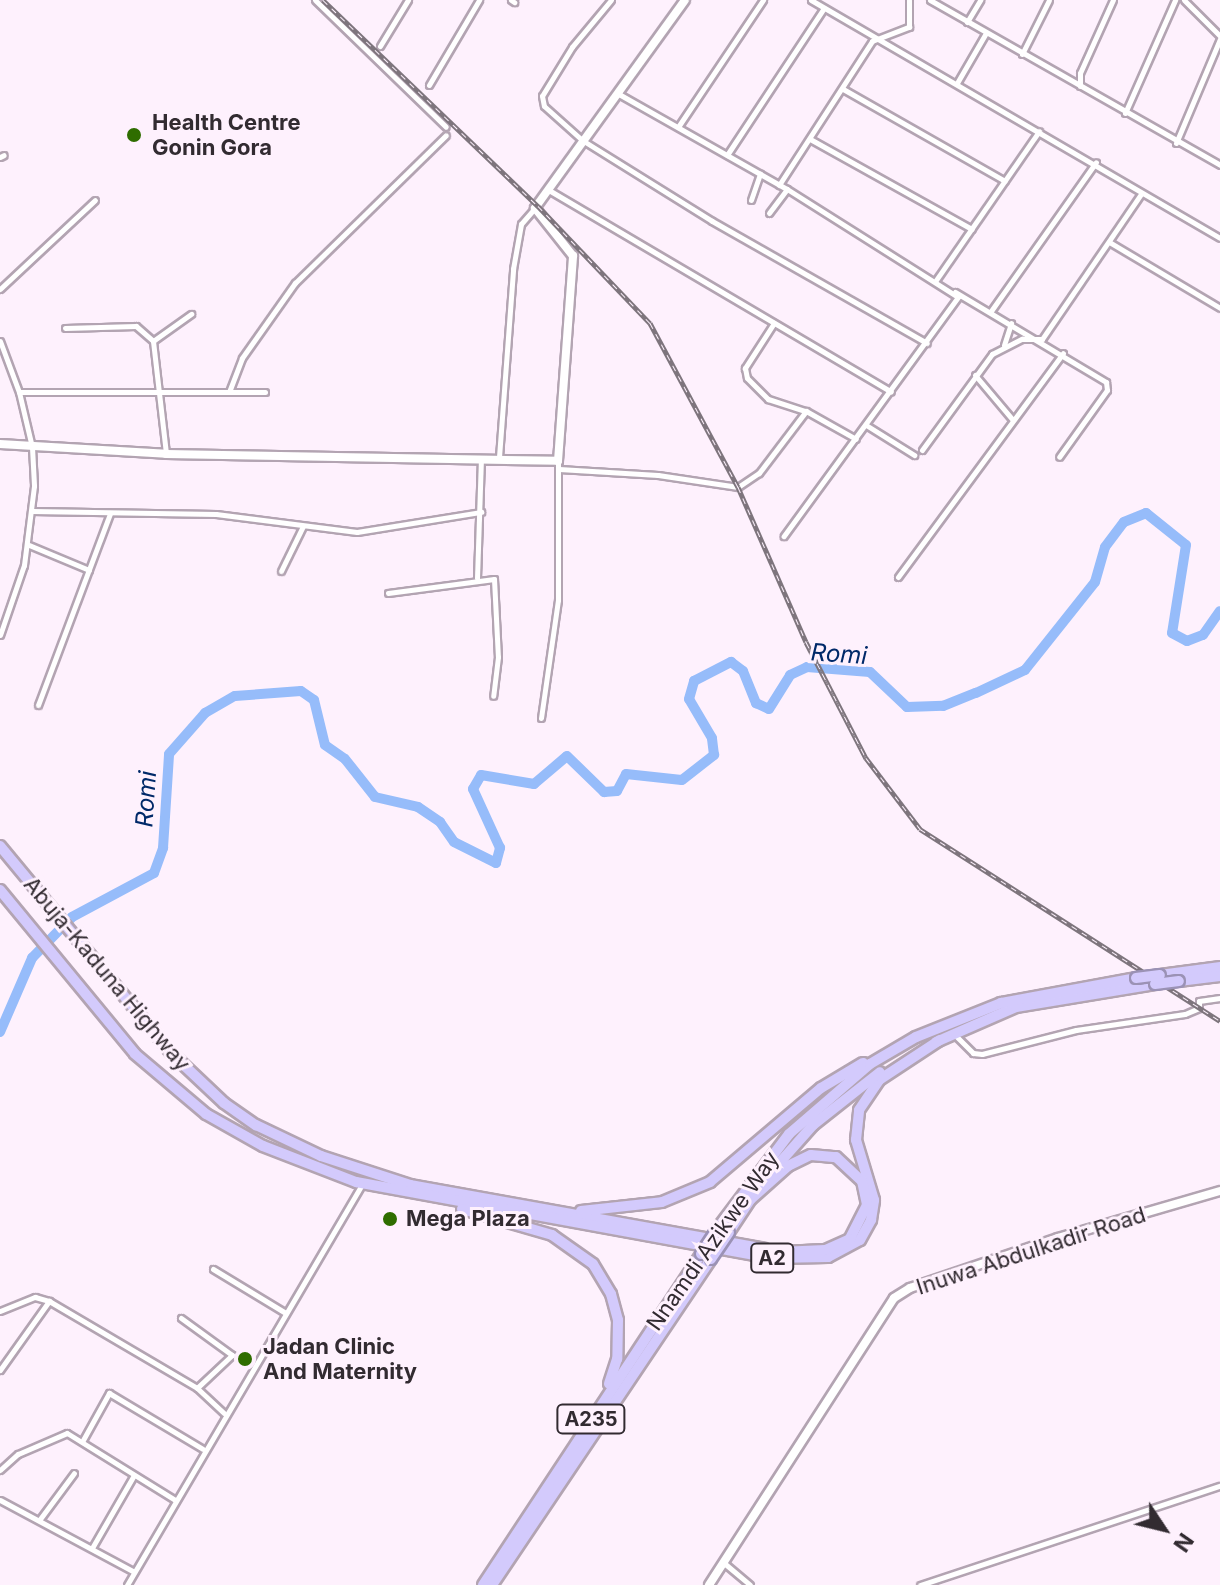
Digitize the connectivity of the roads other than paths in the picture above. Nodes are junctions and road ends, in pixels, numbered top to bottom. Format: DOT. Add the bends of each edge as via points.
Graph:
graph roads {
  1 [pos="315,0"];
  2 [pos="408,0"];
  3 [pos="479,0"];
  4 [pos="611,0"];
  5 [pos="685,0"];
  6 [pos="763,0"];
  7 [pos="811,0"];
  8 [pos="909,0"];
  9 [pos="930,0"];
  10 [pos="980,0"];
  11 [pos="1049,0"];
  12 [pos="1113,0"];
  13 [pos="1175,0"];
  14 [pos="1184,0"];
  15 [pos="824,8"];
  16 [pos="967,22"];
  17 [pos="986,33"];
  18 [pos="1220,37"];
  19 [pos="875,40"];
  20 [pos="380,46"];
  21 [pos="1022,54"];
  22 [pos="1080,73"];
  23 [pos="1064,78"];
  24 [pos="957,83"];
  25 [pos="429,85"];
  26 [pos="1080,87"];
  27 [pos="843,89"];
  28 [pos="617,93"];
  29 [pos="1125,113"];
  30 [pos="446,127"];
  31 [pos="678,127"];
  32 [pos="1039,131"];
  33 [pos="446,135"];
  34 [pos="810,139"];
  35 [pos="582,140"];
  36 [pos="1176,143"];
  37 [pos="727,155"];
  38 [pos="1096,162"];
  39 [pos="1220,165"];
  40 [pos="760,174"];
  41 [pos="1005,181"];
  42 [pos="779,185"];
  43 [pos="547,189"];
  44 [pos="787,189"];
  45 [pos="1141,194"];
  46 [pos="95,200"];
  47 [pos="751,200"];
  48 [pos="535,208"];
  49 [pos="769,213"];
  50 [pos="972,229"];
  51 [pos="1220,238"];
  52 [pos="1109,242"];
  53 [pos="936,280"];
  54 [pos="0,289"];
  55 [pos="954,291"];
  56 [pos="1220,308"];
  57 [pos="991,311"];
  58 [pos="191,314"];
  59 [pos="774,323"];
  60 [pos="1011,323"];
  61 [pos="65,328"];
  62 [pos="1042,339"];
  63 [pos="0,341"];
  64 [pos="153,341"];
  65 [pos="927,343"];
  66 [pos="1004,345"];
  67 [pos="1063,353"];
  68 [pos="975,375"];
  69 [pos="161,391"];
  70 [pos="19,392"];
  71 [pos="229,392"];
  72 [pos="265,392"];
  73 [pos="891,392"];
  74 [pos="790,407"];
  75 [pos="806,411"];
  76 [pos="1012,419"];
  77 [pos="793,425"];
  78 [pos="866,425"];
  79 [pos="856,439"];
  80 [pos="0,444"];
  81 [pos="32,447"];
  82 [pos="922,450"];
  83 [pos="166,454"];
  84 [pos="914,455"];
  85 [pos="481,457"];
  86 [pos="499,457"];
  87 [pos="1059,457"];
  88 [pos="558,465"];
  89 [pos="32,511"];
  90 [pos="481,512"];
  91 [pos="110,513"];
  92 [pos="303,526"];
  93 [pos="784,536"];
  94 [pos="29,545"];
  95 [pos="89,570"];
  96 [pos="281,571"];
  97 [pos="898,577"];
  98 [pos="477,578"];
  99 [pos="388,593"];
  100 [pos="0,635"];
  101 [pos="493,696"];
  102 [pos="38,705"];
  103 [pos="541,718"];
  104 [pos="0,846"];
  105 [pos="0,890"];
  106 [pos="1220,967"];
  107 [pos="1220,976"];
  108 [pos="1157,979"];
  109 [pos="1220,998"];
  110 [pos="954,1033"];
  111 [pos="916,1037"];
  112 [pos="940,1040"];
  113 [pos="363,1183"];
  114 [pos="1220,1191"];
  115 [pos="438,1199"];
  116 [pos="751,1199"];
  117 [pos="580,1212"];
  118 [pos="724,1230"];
  119 [pos="706,1256"];
  120 [pos="213,1269"];
  121 [pos="49,1301"];
  122 [pos="0,1311"];
  123 [pos="284,1312"];
  124 [pos="181,1318"];
  125 [pos="0,1370"];
  126 [pos="197,1388"];
  127 [pos="602,1402"];
  128 [pos="224,1413"];
  129 [pos="83,1440"];
  130 [pos="203,1449"];
  131 [pos="0,1470"];
  132 [pos="74,1473"];
  133 [pos="134,1475"];
  134 [pos="1220,1486"];
  135 [pos="0,1500"];
  136 [pos="175,1500"];
  137 [pos="40,1519"];
  138 [pos="92,1548"];
  139 [pos="724,1563"];
  140 [pos="134,1572"];
  141 [pos="127,1585"];
  142 [pos="483,1585"];
  143 [pos="492,1585"];
  144 [pos="709,1585"];
  145 [pos="750,1585"];
  146 [pos="920,1585"];
  1 -- 30 [label="street"];
  2 -- 20 [label="street"];
  3 -- 25 [label="street"];
  4 -- 35 [label="street" via="572,47 542,96 544,106"];
  5 -- 28 [label="street"];
  6 -- 31 [label="street"];
  7 -- 15 [label="street"];
  8 -- 19 [label="street" via="909,27"];
  9 -- 16 [label="street"];
  10 -- 16 [label="street"];
  11 -- 21 [label="street"];
  12 -- 22 [label="street"];
  13 -- 29 [label="street"];
  14 -- 18 [label="street"];
  15 -- 19 [label="street"];
  15 -- 37 [label="street"];
  16 -- 17 [label="street"];
  17 -- 21 [label="street"];
  17 -- 24 [label="street"];
  18 -- 36 [label="street"];
  19 -- 24 [label="street"];
  19 -- 27 [label="street"];
  21 -- 23 [label="street"];
  22 -- 23 [label="street"];
  22 -- 26 [label="street"];
  23 -- 26 [label="street"];
  24 -- 32 [label="street"];
  26 -- 29 [label="street"];
  27 -- 34 [label="street"];
  27 -- 41 [label="street"];
  28 -- 31 [label="street"];
  28 -- 35 [label="street"];
  29 -- 36 [label="street"];
  31 -- 37 [label="street"];
  32 -- 38 [label="street"];
  32 -- 41 [label="street"];
  33 -- 71 [label="street" via="295,283 254,339"];
  34 -- 42 [label="street"];
  34 -- 50 [label="street"];
  35 -- 43 [label="street"];
  35 -- 65 [label="street"];
  36 -- 39 [label="street"];
  37 -- 40 [label="street"];
  38 -- 45 [label="street"];
  38 -- 57 [label="street"];
  40 -- 42 [label="street"];
  40 -- 47 [label="street"];
  41 -- 50 [label="street"];
  42 -- 44 [label="street"];
  43 -- 48 [label="street"];
  43 -- 59 [label="street"];
  44 -- 49 [label="street"];
  44 -- 53 [label="street"];
  45 -- 51 [label="street"];
  45 -- 52 [label="street"];
  46 -- 54 [label="street"];
  48 -- 86 [label="street" via="521,224 513,269"];
  48 -- 88 [label="street" via="573,256"];
  50 -- 53 [label="street"];
  52 -- 56 [label="street"];
  52 -- 62 [label="street"];
  53 -- 55 [label="street"];
  55 -- 57 [label="street"];
  55 -- 65 [label="street" via="957,303"];
  57 -- 60 [label="street"];
  58 -- 64 [label="street"];
  59 -- 73 [label="street"];
  59 -- 74 [label="street" via="745,374 768,399"];
  60 -- 62 [label="street"];
  60 -- 66 [label="street"];
  61 -- 64 [label="street" via="136,326"];
  62 -- 66 [label="street"];
  62 -- 67 [label="street"];
  63 -- 70 [label="street"];
  64 -- 69 [label="street"];
  65 -- 73 [label="street"];
  66 -- 68 [label="street"];
  67 -- 76 [label="street"];
  67 -- 87 [label="street" via="1108,386"];
  68 -- 76 [label="street"];
  68 -- 82 [label="street"];
  69 -- 70 [label="street"];
  69 -- 71 [label="street"];
  69 -- 83 [label="street"];
  70 -- 81 [label="street"];
  71 -- 72 [label="street"];
  73 -- 78 [label="street"];
  74 -- 75 [label="street"];
  74 -- 77 [label="street"];
  75 -- 77 [label="street"];
  75 -- 79 [label="street"];
  76 -- 97 [label="street"];
  77 -- 88 [label="street" via="759,473 738,487"];
  78 -- 79 [label="street"];
  78 -- 84 [label="street"];
  79 -- 93 [label="street"];
  80 -- 81 [label="street"];
  81 -- 83 [label="street"];
  81 -- 89 [label="street"];
  83 -- 85 [label="street"];
  85 -- 86 [label="street"];
  85 -- 90 [label="street"];
  86 -- 88 [label="street"];
  88 -- 103 [label="street" via="558,600"];
  89 -- 91 [label="street"];
  89 -- 94 [label="street"];
  90 -- 92 [label="street" via="357,532"];
  90 -- 98 [label="street"];
  91 -- 92 [label="street" via="216,514"];
  91 -- 95 [label="street"];
  92 -- 96 [label="street"];
  94 -- 95 [label="street"];
  94 -- 100 [label="street"];
  95 -- 102 [label="street"];
  98 -- 99 [label="street"];
  98 -- 101 [label="street" via="491,577 496,585"];
  104 -- 117 [label="highway, Abuja-Kaduna Highway / A2" via="171,1053 256,1125 379,1177"];
  105 -- 113 [label="highway, Abuja-Kaduna Highway / A2" via="135,1054 206,1114 294,1161"];
  106 -- 108 [label="highway, Nnamdi Azikwe Way / A2"];
  107 -- 108 [label="highway, Nnamdi Azikwe Way / A2, bridge"];
  108 -- 110 [label="highway, Nnamdi Azikwe Way / A2" via="1016,1007"];
  108 -- 111 [label="highway, Nnamdi Azikwe Way / A2, bridge" via="1023,996"];
  109 -- 110 [label="street" via="1199,1001 1199,1008 1185,1014 1076,1030 982,1054 973,1053"];
  110 -- 112 [label="highway, Nnamdi Azikwe Way / A2"];
  111 -- 117 [label="highway, A2" via="821,1088 710,1182 662,1202"];
  111 -- 118 [label="highway, Nnamdi Azikwe Way / A235" via="870,1064 806,1116 755,1175"];
  112 -- 115 [label="highway, A2" via="891,1070 864,1100 855,1130 872,1189 871,1220 852,1247 828,1257 771,1258"];
  112 -- 116 [label="highway, Nnamdi Azikwe Way / A235" via="882,1071 831,1109 793,1145"];
  113 -- 115 [label="highway, Abuja-Kaduna Highway / A2"];
  113 -- 123 [label="street"];
  114 -- 139 [label="street, Inuwa Abdulkadir Road" via="1058,1238 894,1298"];
  115 -- 127 [label="highway" via="552,1235 593,1264 611,1294 619,1334 617,1359"];
  116 -- 117 [label="highway, Abuja-Kaduna Highway" via="799,1158 824,1154 854,1170 867,1205 850,1239 807,1253 781,1253"];
  116 -- 118 [label="highway, Nnamdi Azikwe Way / A235"];
  118 -- 119 [label="highway, Nnamdi Azikwe Way / A235, bridge"];
  119 -- 127 [label="highway, Nnamdi Azikwe Way / A235"];
  119 -- 143 [label="highway, Nnamdi Azikwe Way / A235"];
  120 -- 123 [label="street"];
  121 -- 122 [label="street" via="35,1297"];
  121 -- 125 [label="street"];
  121 -- 126 [label="street"];
  123 -- 128 [label="street"];
  124 -- 126 [label="street" via="232,1355"];
  126 -- 128 [label="street"];
  127 -- 142 [label="highway, Nnamdi Azikwe Way / A235"];
  128 -- 130 [label="street"];
  129 -- 130 [label="street" via="109,1393"];
  129 -- 131 [label="street" via="59,1435 18,1454"];
  129 -- 133 [label="street"];
  130 -- 136 [label="street"];
  132 -- 137 [label="street"];
  133 -- 136 [label="street"];
  133 -- 138 [label="street"];
  134 -- 146 [label="street"];
  135 -- 137 [label="street"];
  136 -- 140 [label="street"];
  137 -- 138 [label="street"];
  138 -- 140 [label="street"];
  139 -- 144 [label="street, Inuwa Abdulkadir Road"];
  139 -- 145 [label="street"];
  140 -- 141 [label="street"];
}
